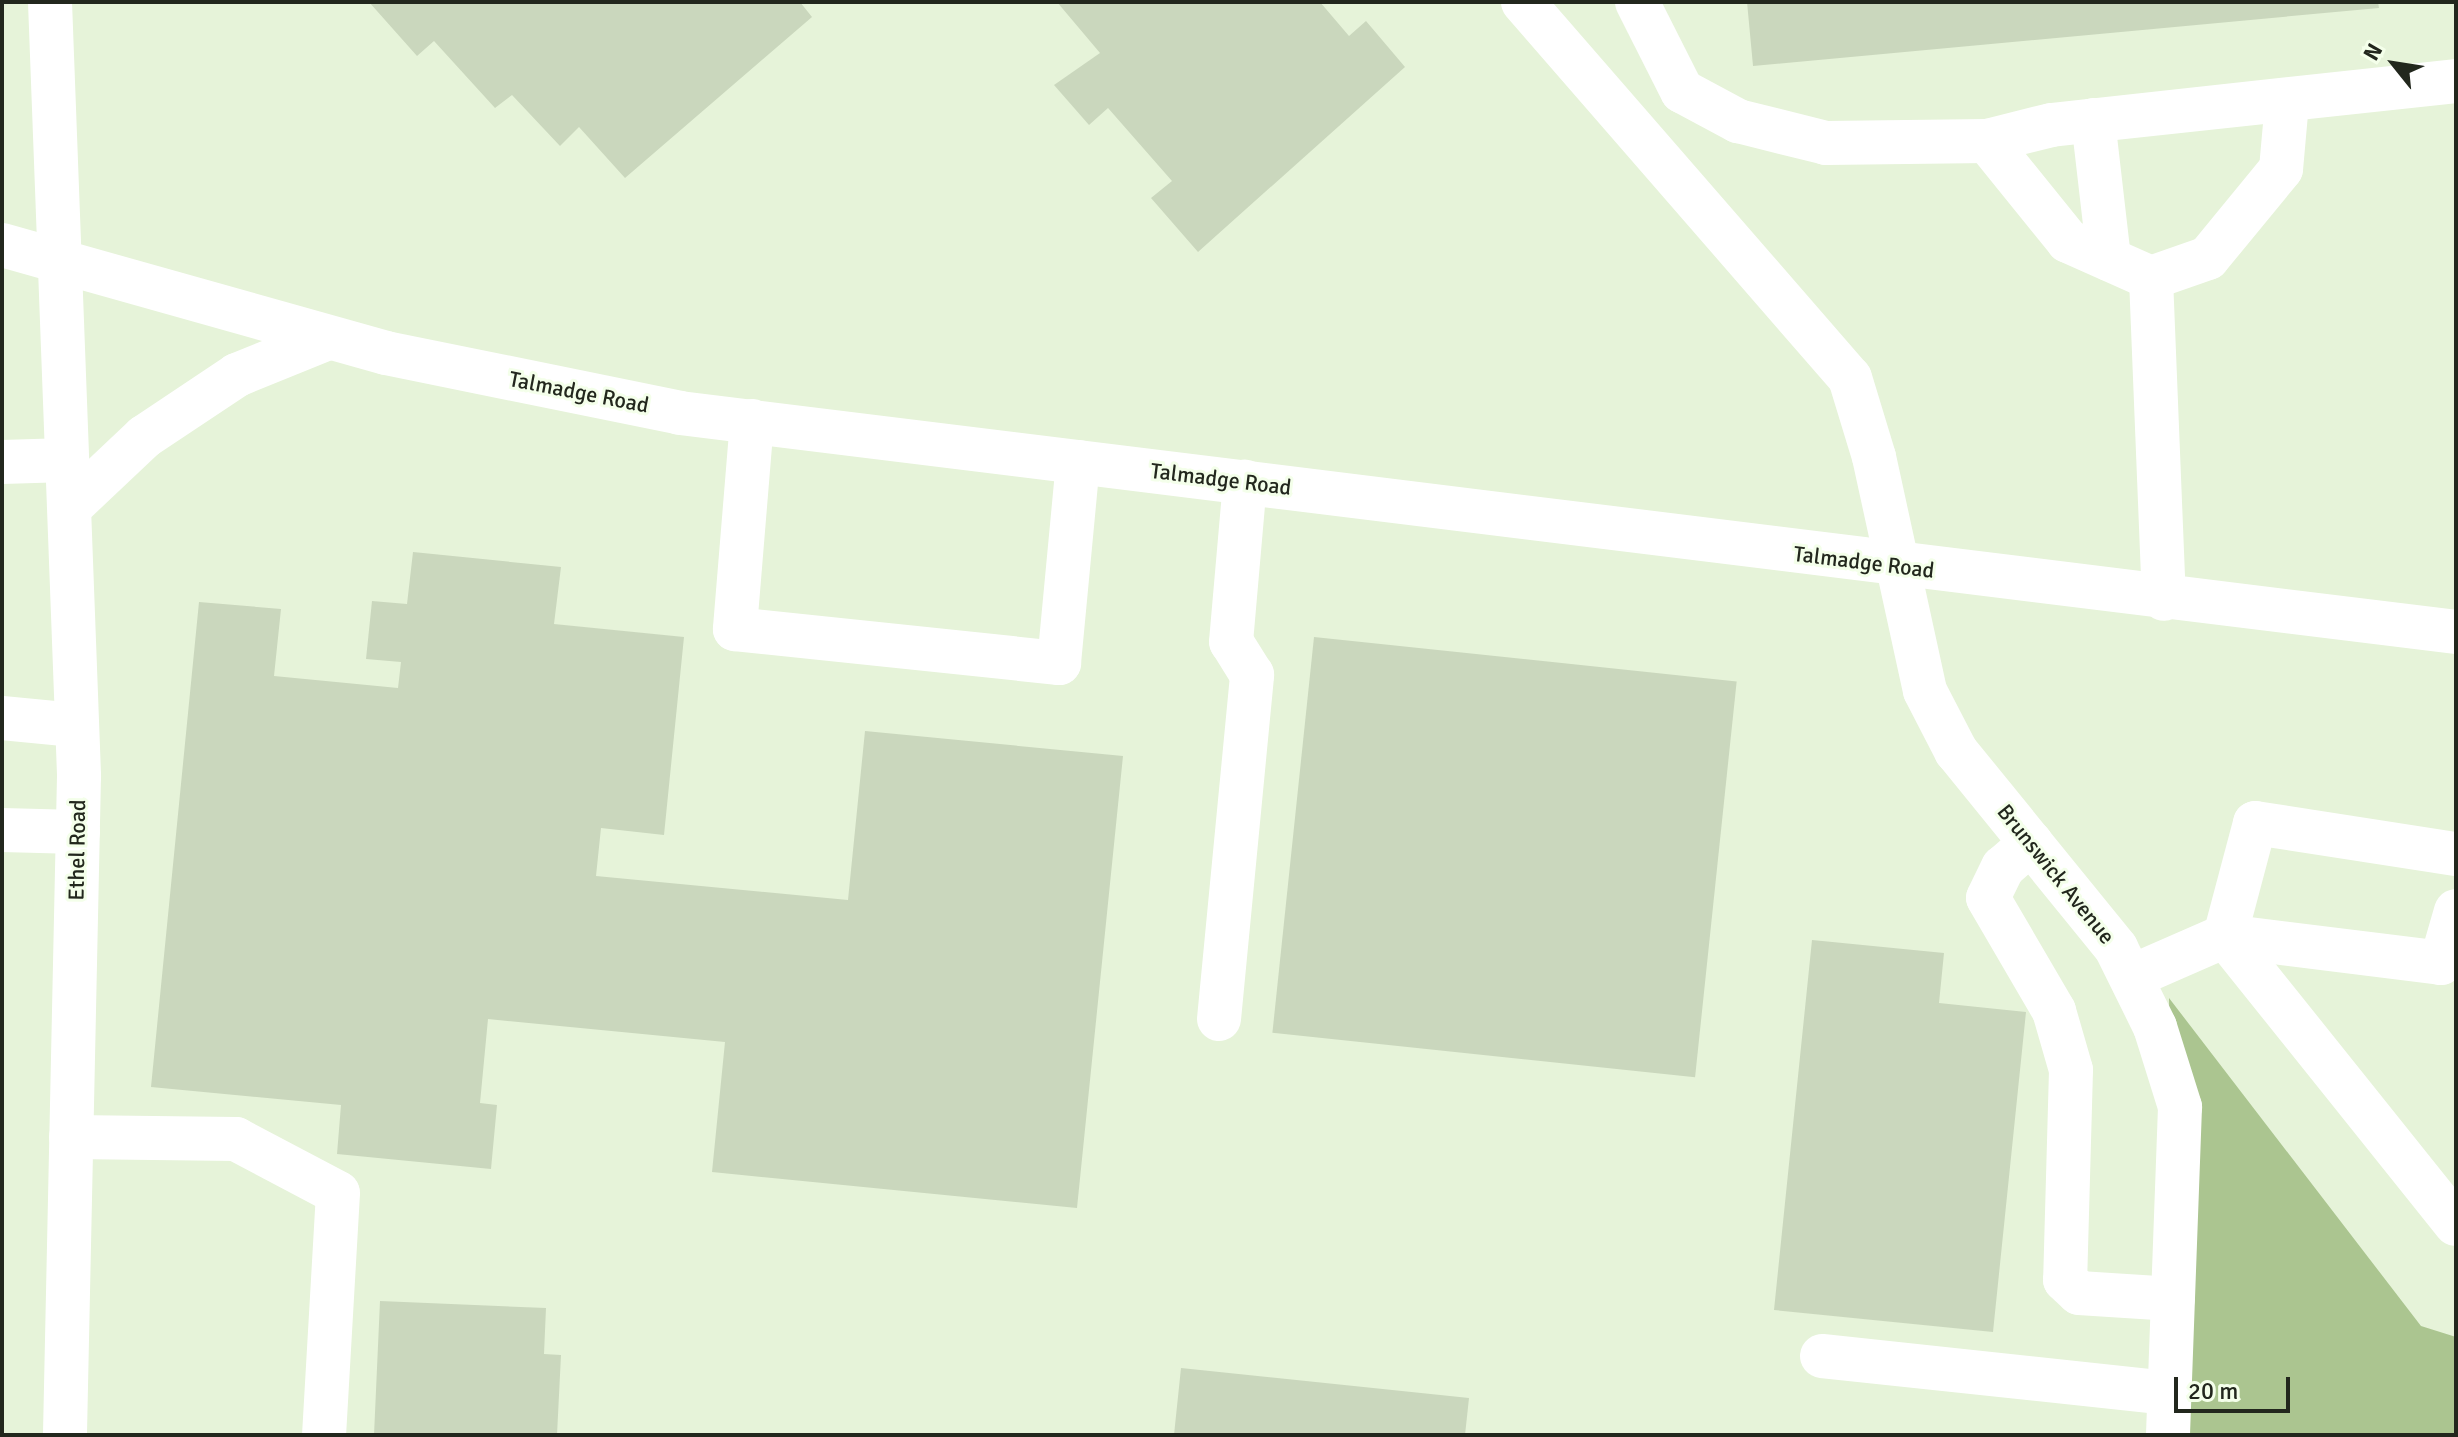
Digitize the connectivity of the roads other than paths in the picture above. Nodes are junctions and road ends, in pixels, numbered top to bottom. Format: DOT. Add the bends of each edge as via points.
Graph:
graph roads {
  1 [pos="50,2"];
  2 [pos="1523,2"];
  3 [pos="1637,2"];
  4 [pos="2456,81"];
  5 [pos="2287,102"];
  6 [pos="2093,120"];
  7 [pos="1987,141"];
  8 [pos="2,245"];
  9 [pos="2109,259"];
  10 [pos="62,265"];
  11 [pos="2151,278"];
  12 [pos="328,338"];
  13 [pos="752,421"];
  14 [pos="67,460"];
  15 [pos="2,462"];
  16 [pos="1078,462"];
  17 [pos="1245,482"];
  18 [pos="70,507"];
  19 [pos="1893,566"];
  20 [pos="2164,599"];
  21 [pos="2456,632"];
  22 [pos="2,718"];
  23 [pos="75,725"];
  24 [pos="2,830"];
  25 [pos="78,832"];
  26 [pos="2031,843"];
  27 [pos="2456,854"];
  28 [pos="2456,911"];
  29 [pos="2225,936"];
  30 [pos="2131,977"];
  31 [pos="1219,1019"];
  32 [pos="71,1137"];
  33 [pos="2451,1214"];
  34 [pos="2173,1299"];
  35 [pos="1822,1356"];
  36 [pos="2168,1414"];
  37 [pos="65,1435"];
  38 [pos="324,1435"];
  1 -- 10 [label="street, Ethel Road"];
  2 -- 19 [label="street, Brunswick Avenue" via="1850,378 1874,457"];
  3 -- 7 [label="street" via="1682,91 1738,121 1826,143"];
  4 -- 5 [label="street"];
  5 -- 6 [label="street"];
  5 -- 11 [label="street" via="2281,169 2208,258"];
  6 -- 7 [label="street"];
  6 -- 9 [label="street"];
  7 -- 9 [label="street" via="2068,241"];
  8 -- 10 [label="street, Talmadge Road"];
  9 -- 11 [label="street"];
  10 -- 12 [label="street, Talmadge Road"];
  10 -- 14 [label="street, Ethel Road"];
  11 -- 20 [label="street"];
  12 -- 13 [label="street, Talmadge Road"];
  12 -- 18 [label="street" via="237,375 144,437"];
  13 -- 16 [label="street, Talmadge Road"];
  13 -- 16 [label="street" via="735,629 1059,663"];
  14 -- 15 [label="street"];
  14 -- 18 [label="street, Ethel Road"];
  16 -- 17 [label="street, Talmadge Road"];
  17 -- 19 [label="street, Talmadge Road"];
  17 -- 31 [label="street" via="1231,642 1252,675"];
  18 -- 23 [label="street, Ethel Road"];
  19 -- 20 [label="street, Talmadge Road"];
  19 -- 26 [label="street, Brunswick Avenue" via="1925,691 1956,751"];
  20 -- 21 [label="street, Talmadge Road"];
  22 -- 23 [label="street"];
  23 -- 25 [label="street, Ethel Road"];
  24 -- 25 [label="street"];
  25 -- 32 [label="street, Ethel Road"];
  26 -- 30 [label="street, Brunswick Avenue"];
  26 -- 34 [label="street" via="1997,874 1988,898 2054,1011 2071,1070 2065,1280 2079,1293"];
  27 -- 29 [label="street" via="2255,823"];
  28 -- 29 [label="street" via="2441,963"];
  29 -- 30 [label="street"];
  29 -- 33 [label="street"];
  30 -- 34 [label="street, Brunswick Avenue" via="2180,1107"];
  32 -- 37 [label="street, Ethel Road"];
  32 -- 38 [label="street" via="236,1139 338,1193"];
  34 -- 36 [label="street, Brunswick Avenue"];
  35 -- 36 [label="street"];
}
